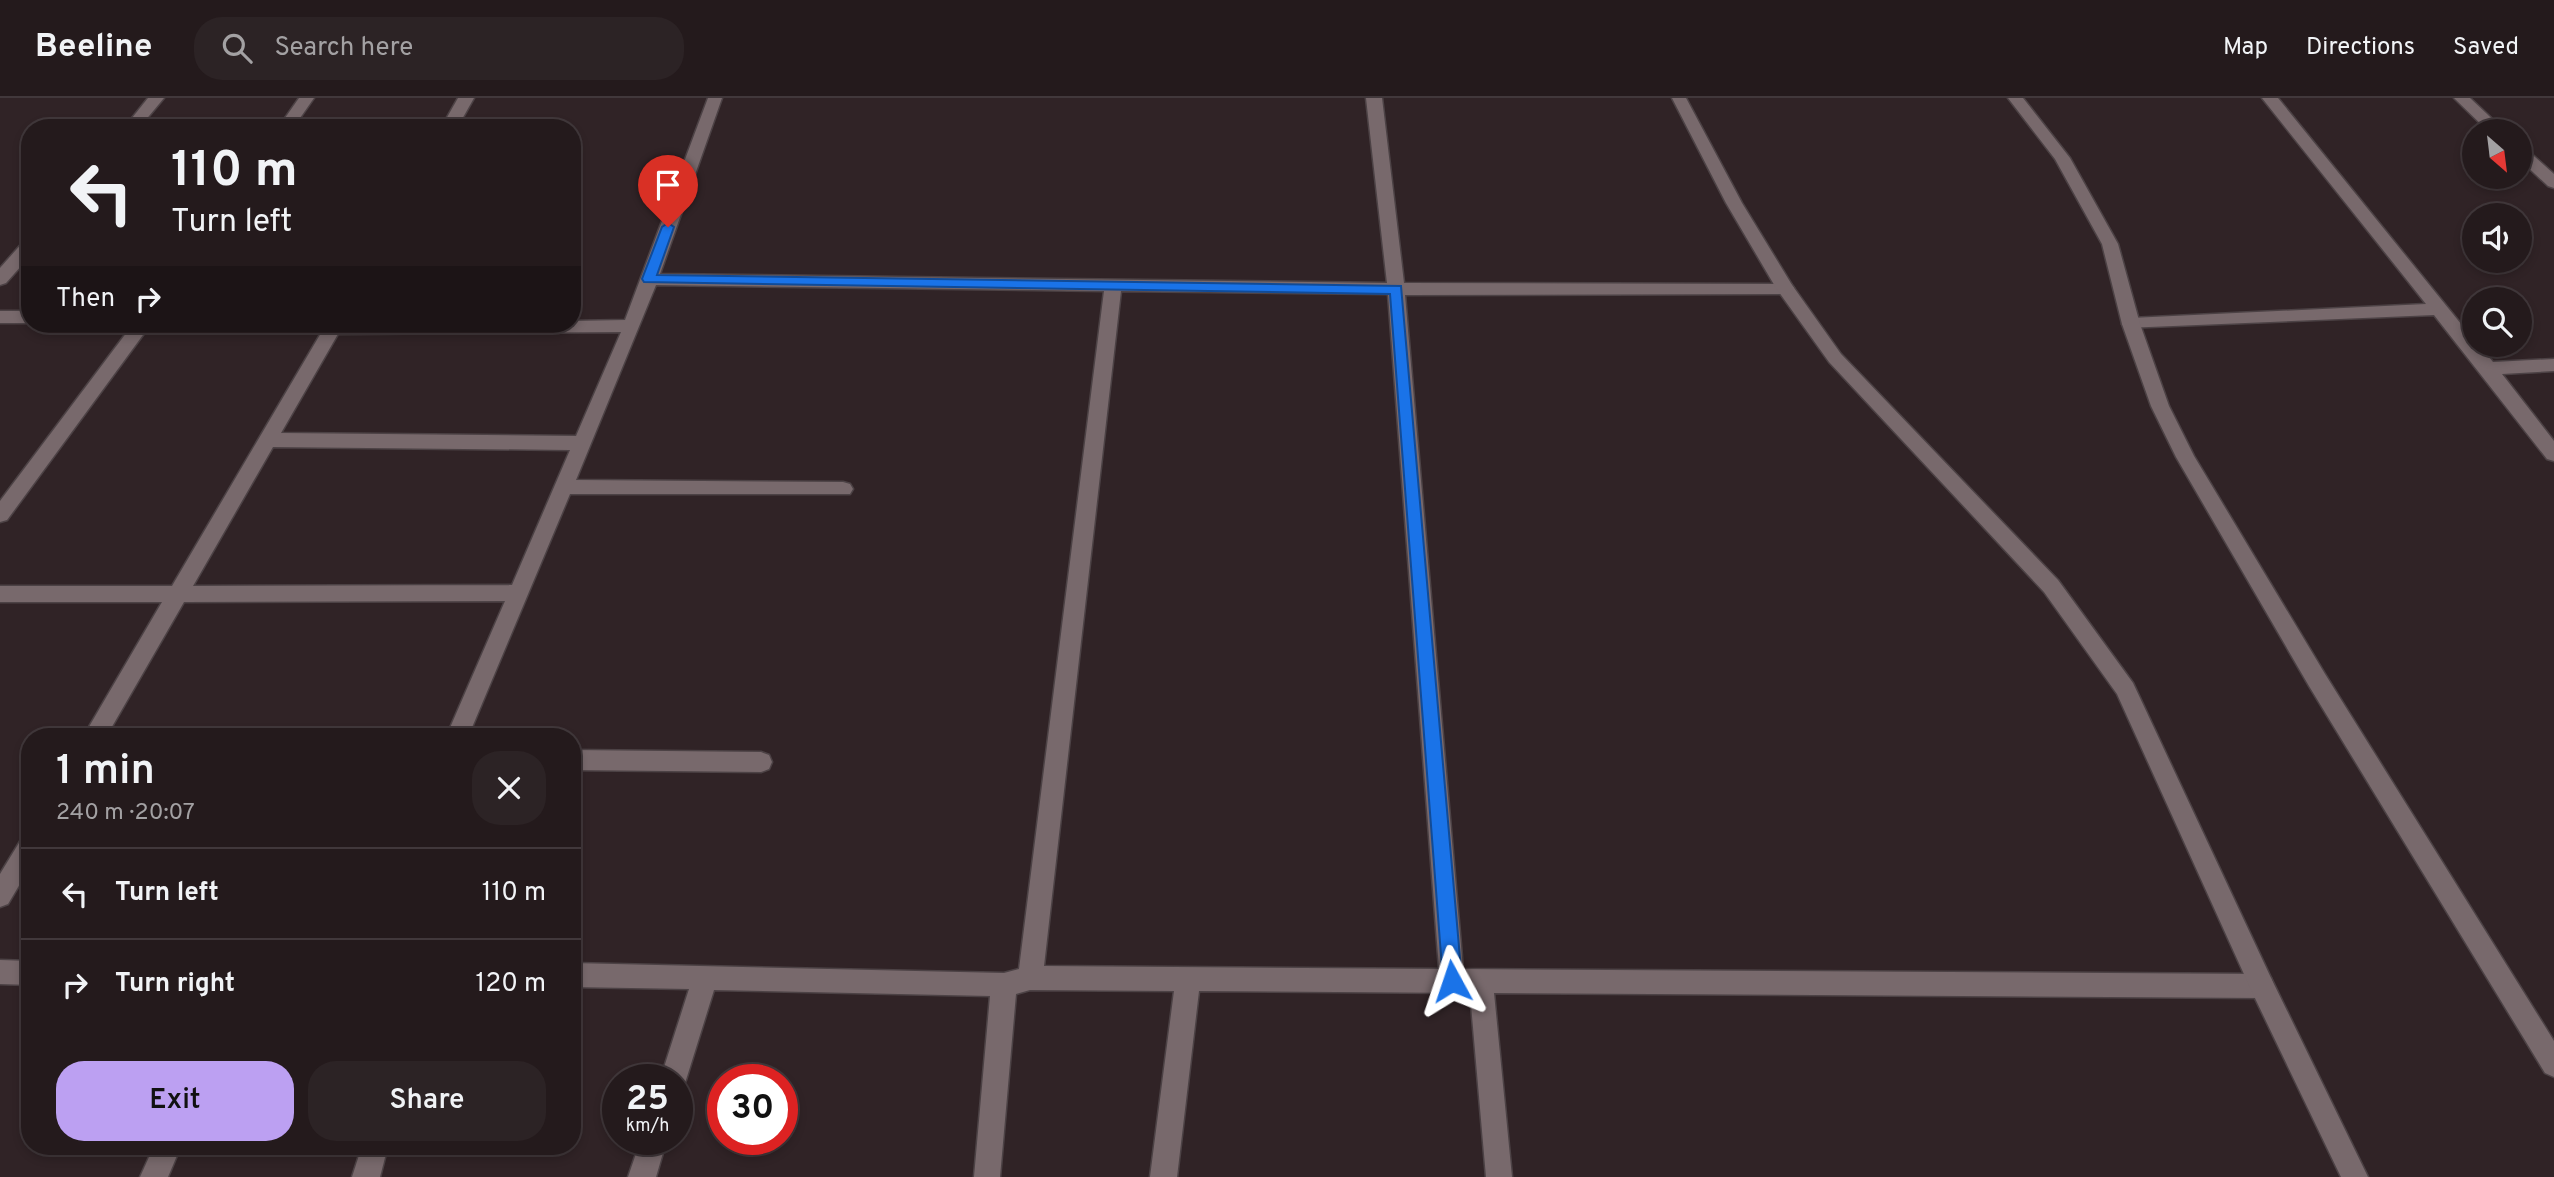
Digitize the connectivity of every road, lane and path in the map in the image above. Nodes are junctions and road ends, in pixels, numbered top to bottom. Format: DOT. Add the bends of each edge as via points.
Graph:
graph roads {
  1 [pos="156,98"];
  2 [pos="307,98"];
  3 [pos="466,98"];
  4 [pos="715,98"];
  5 [pos="1374,98"];
  6 [pos="1679,98"];
  7 [pos="2015,98"];
  8 [pos="2270,98"];
  9 [pos="2461,98"];
  10 [pos="138,119"];
  11 [pos="292,119"];
  12 [pos="454,119"];
  13 [pos="2484,119"];
  14 [pos="2532,163"];
  15 [pos="2554,183"];
  16 [pos="21,255"];
  17 [pos="0,279"];
  18 [pos="649,279"];
  19 [pos="1113,287"];
  20 [pos="1785,288"];
  21 [pos="1396,289"];
  22 [pos="2439,309"];
  23 [pos="0,317"];
  24 [pos="21,317"];
  25 [pos="2131,324"];
  26 [pos="581,326"];
  27 [pos="632,326"];
  28 [pos="135,333"];
  29 [pos="330,333"];
  30 [pos="2554,365"];
  31 [pos="2488,368"];
  32 [pos="269,440"];
  33 [pos="583,443"];
  34 [pos="2554,454"];
  35 [pos="564,487"];
  36 [pos="844,489"];
  37 [pos="0,515"];
  38 [pos="179,592"];
  39 [pos="518,593"];
  40 [pos="0,594"];
  41 [pos="99,728"];
  42 [pos="461,728"];
  43 [pos="581,760"];
  44 [pos="761,762"];
  45 [pos="21,860"];
  46 [pos="0,896"];
  47 [pos="0,972"];
  48 [pos="21,973"];
  49 [pos="581,975"];
  50 [pos="706,976"];
  51 [pos="1030,978"];
  52 [pos="1188,979"];
  53 [pos="1452,981"];
  54 [pos="1481,982"];
  55 [pos="1004,985"];
  56 [pos="2262,986"];
  57 [pos="678,1064"];
  58 [pos="2554,1064"];
  59 [pos="164,1155"];
  60 [pos="372,1155"];
  61 [pos="649,1155"];
  62 [pos="155,1177"];
  63 [pos="366,1177"];
  64 [pos="642,1177"];
  65 [pos="987,1177"];
  66 [pos="1164,1177"];
  67 [pos="1499,1177"];
  68 [pos="2355,1177"];
  1 -- 10 [label="street"];
  2 -- 11 [label="street"];
  3 -- 12 [label="street"];
  4 -- 18 [label="street"];
  5 -- 21 [label="street"];
  6 -- 20 [label="street"];
  7 -- 25 [label="street" via="2062,158 2110,244"];
  8 -- 22 [label="street"];
  9 -- 13 [label="street"];
  14 -- 15 [label="street"];
  16 -- 17 [label="street"];
  18 -- 19 [label="street"];
  18 -- 27 [label="street"];
  19 -- 21 [label="street"];
  19 -- 51 [label="street"];
  20 -- 21 [label="street"];
  20 -- 56 [label="street" via="1835,358 2051,586 2125,689"];
  21 -- 53 [label="street"];
  22 -- 25 [label="street"];
  22 -- 31 [label="street"];
  23 -- 24 [label="street"];
  25 -- 58 [label="street" via="2160,407 2185,457"];
  26 -- 27 [label="street"];
  27 -- 33 [label="street"];
  28 -- 37 [label="street"];
  29 -- 32 [label="street"];
  30 -- 31 [label="street"];
  31 -- 34 [label="street"];
  32 -- 33 [label="street"];
  32 -- 38 [label="street"];
  33 -- 35 [label="street"];
  35 -- 36 [label="street"];
  35 -- 39 [label="street"];
  38 -- 39 [label="street"];
  38 -- 40 [label="street"];
  38 -- 41 [label="street"];
  39 -- 42 [label="street"];
  43 -- 44 [label="street"];
  45 -- 46 [label="street"];
  47 -- 48 [label="street"];
  49 -- 50 [label="street"];
  50 -- 55 [label="street"];
  50 -- 57 [label="street"];
  51 -- 52 [label="street"];
  51 -- 55 [label="street"];
  52 -- 53 [label="street"];
  52 -- 66 [label="street"];
  53 -- 54 [label="street"];
  54 -- 56 [label="street"];
  54 -- 67 [label="street"];
  55 -- 65 [label="street"];
  56 -- 68 [label="street"];
  59 -- 62 [label="street"];
  60 -- 63 [label="street"];
  61 -- 64 [label="street"];
}
